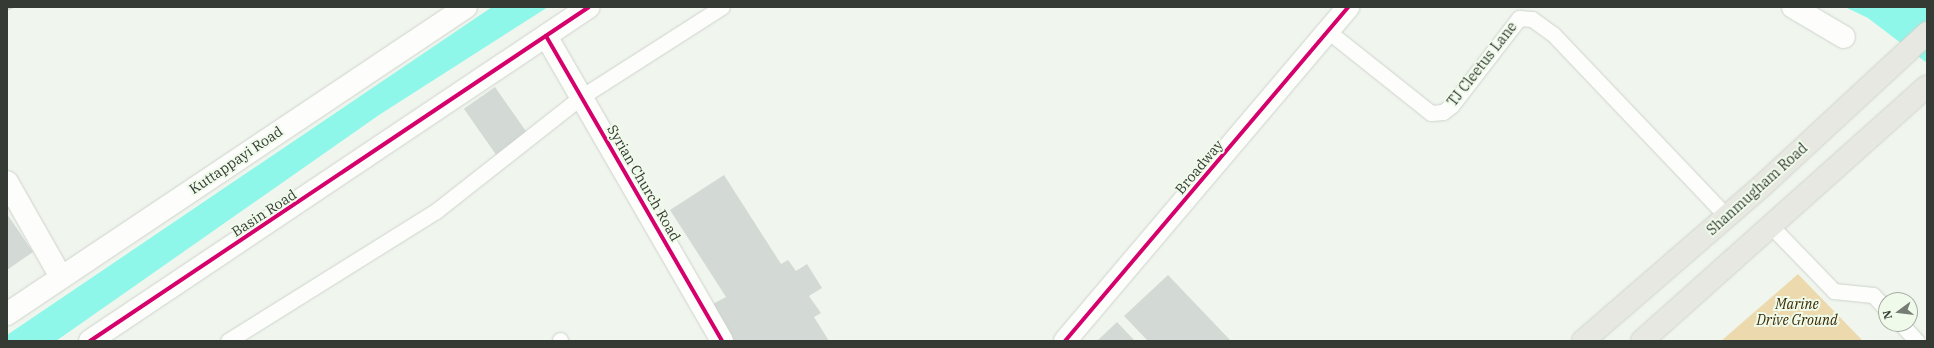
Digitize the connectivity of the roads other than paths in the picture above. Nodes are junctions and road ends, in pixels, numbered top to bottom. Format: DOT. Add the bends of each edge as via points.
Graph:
graph roads {
  1 [pos="466,7"];
  2 [pos="589,7"];
  3 [pos="722,7"];
  4 [pos="1348,7"];
  5 [pos="1794,7"];
  6 [pos="1329,32"];
  7 [pos="1927,33"];
  8 [pos="546,36"];
  9 [pos="1844,37"];
  10 [pos="1927,86"];
  11 [pos="581,97"];
  12 [pos="7,182"];
  13 [pos="1726,217"];
  14 [pos="1778,219"];
  15 [pos="61,277"];
  16 [pos="1878,300"];
  17 [pos="7,314"];
  18 [pos="1909,332"];
  19 [pos="90,341"];
  20 [pos="228,341"];
  21 [pos="722,341"];
  22 [pos="1065,341"];
  23 [pos="1583,341"];
  24 [pos="1642,341"];
  25 [pos="1917,341"];
  1 -- 15 [label="street, Kuttappayi Road"];
  2 -- 8 [label="street, Basin Road"];
  3 -- 11 [label="lane"];
  4 -- 6 [label="street, Broadway"];
  5 -- 9 [label="street"];
  6 -- 13 [label="lane, TJ Cleetus Lane" via="1431,113 1443,112 1452,105 1518,18 1532,20 1553,34"];
  6 -- 22 [label="street, Broadway"];
  7 -- 13 [label="main road, Shanmugham Road"];
  8 -- 11 [label="street, Syrian Church Road"];
  8 -- 19 [label="street, Basin Road"];
  10 -- 14 [label="main road"];
  11 -- 20 [label="lane" via="436,211"];
  11 -- 21 [label="street, Syrian Church Road"];
  12 -- 15 [label="street"];
  13 -- 23 [label="main road, Shanmugham Road"];
  14 -- 16 [label="lane" via="1834,291 1873,295"];
  14 -- 24 [label="main road"];
  15 -- 17 [label="street, Kuttappayi Road"];
  18 -- 25 [label="lane"];
}
